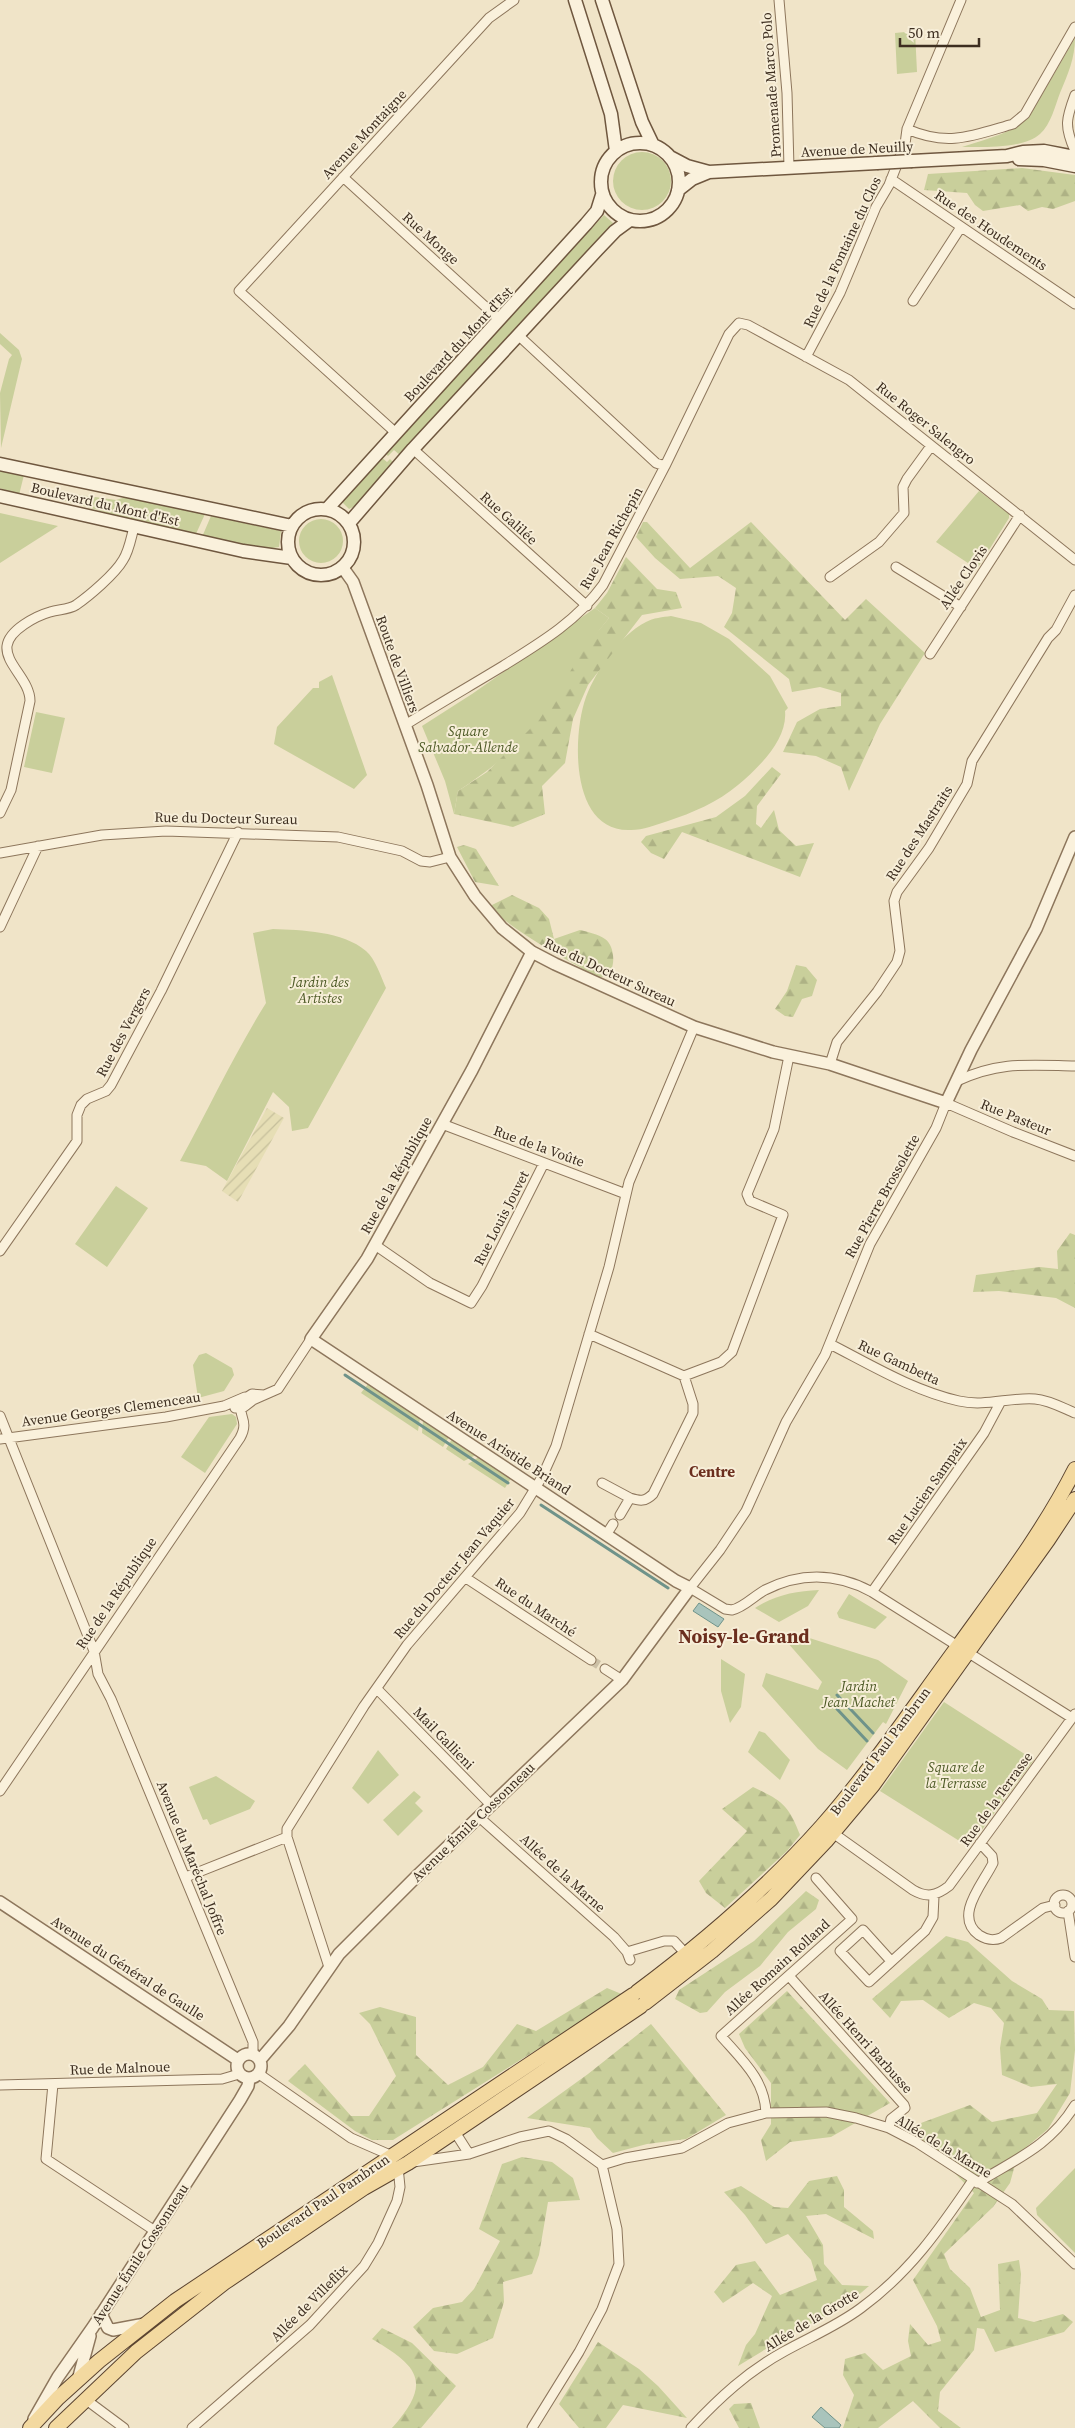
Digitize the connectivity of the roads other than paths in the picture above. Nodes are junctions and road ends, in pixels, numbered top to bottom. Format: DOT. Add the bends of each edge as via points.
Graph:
graph roads {
  1 [pos="514,0"];
  2 [pos="575,0"];
  3 [pos="602,0"];
  4 [pos="779,0"];
  5 [pos="961,0"];
  6 [pos="1075,27"];
  7 [pos="1075,95"];
  8 [pos="907,129"];
  9 [pos="653,145"];
  10 [pos="616,151"];
  11 [pos="1075,151"];
  12 [pos="1007,156"];
  13 [pos="669,157"];
  14 [pos="1075,157"];
  15 [pos="1075,166"];
  16 [pos="789,168"];
  17 [pos="710,172"];
  18 [pos="343,177"];
  19 [pos="891,179"];
  20 [pos="678,190"];
  21 [pos="602,195"];
  22 [pos="630,220"];
  23 [pos="961,227"];
  24 [pos="913,301"];
  25 [pos="1075,304"];
  26 [pos="500,320"];
  27 [pos="748,325"];
  28 [pos="518,335"];
  29 [pos="806,357"];
  30 [pos="396,434"];
  31 [pos="931,446"];
  32 [pos="413,449"];
  33 [pos="0,464"];
  34 [pos="665,466"];
  35 [pos="0,496"];
  36 [pos="327,509"];
  37 [pos="1020,516"];
  38 [pos="349,522"];
  39 [pos="292,526"];
  40 [pos="134,527"];
  41 [pos="292,558"];
  42 [pos="1075,560"];
  43 [pos="896,567"];
  44 [pos="343,568"];
  45 [pos="830,577"];
  46 [pos="1075,595"];
  47 [pos="586,606"];
  48 [pos="961,607"];
  49 [pos="930,654"];
  50 [pos="404,725"];
  51 [pos="0,813"];
  52 [pos="238,832"];
  53 [pos="1075,838"];
  54 [pos="38,846"];
  55 [pos="0,853"];
  56 [pos="450,857"];
  57 [pos="0,926"];
  58 [pos="532,952"];
  59 [pos="694,1027"];
  60 [pos="790,1056"];
  61 [pos="830,1064"];
  62 [pos="1075,1066"];
  63 [pos="957,1081"];
  64 [pos="946,1102"];
  65 [pos="442,1124"];
  66 [pos="1075,1156"];
  67 [pos="544,1163"];
  68 [pos="626,1194"];
  69 [pos="375,1245"];
  70 [pos="0,1251"];
  71 [pos="589,1334"];
  72 [pos="311,1340"];
  73 [pos="830,1344"];
  74 [pos="684,1376"];
  75 [pos="264,1395"];
  76 [pos="246,1396"];
  77 [pos="1000,1403"];
  78 [pos="226,1406"];
  79 [pos="240,1408"];
  80 [pos="1075,1413"];
  81 [pos="0,1416"];
  82 [pos="4,1439"];
  83 [pos="1075,1469"];
  84 [pos="602,1483"];
  85 [pos="537,1488"];
  86 [pos="630,1498"];
  87 [pos="1075,1499"];
  88 [pos="620,1514"];
  89 [pos="613,1524"];
  90 [pos="606,1535"];
  91 [pos="466,1578"];
  92 [pos="690,1588"];
  93 [pos="872,1592"];
  94 [pos="94,1650"];
  95 [pos="963,1650"];
  96 [pos="591,1660"];
  97 [pos="605,1669"];
  98 [pos="98,1674"];
  99 [pos="79,1675"];
  100 [pos="622,1680"];
  101 [pos="377,1689"];
  102 [pos="1074,1716"];
  103 [pos="0,1791"];
  104 [pos="491,1805"];
  105 [pos="479,1817"];
  106 [pos="828,1829"];
  107 [pos="287,1837"];
  108 [pos="980,1843"];
  109 [pos="186,1877"];
  110 [pos="816,1878"];
  111 [pos="1075,1890"];
  112 [pos="934,1896"];
  113 [pos="1069,1898"];
  114 [pos="0,1902"];
  115 [pos="1055,1906"];
  116 [pos="1068,1912"];
  117 [pos="686,1954"];
  118 [pos="1075,1957"];
  119 [pos="891,1961"];
  120 [pos="329,1967"];
  121 [pos="789,1976"];
  122 [pos="639,1999"];
  123 [pos="256,2057"];
  124 [pos="238,2060"];
  125 [pos="249,2076"];
  126 [pos="53,2084"];
  127 [pos="0,2085"];
  128 [pos="1075,2105"];
  129 [pos="766,2113"];
  130 [pos="889,2128"];
  131 [pos="455,2132"];
  132 [pos="468,2154"];
  133 [pos="398,2162"];
  134 [pos="602,2165"];
  135 [pos="975,2182"];
  136 [pos="155,2231"];
  137 [pos="1075,2264"];
  138 [pos="101,2314"];
  139 [pos="145,2324"];
  140 [pos="93,2327"];
  141 [pos="78,2380"];
  142 [pos="85,2399"];
  143 [pos="30,2428"];
  144 [pos="56,2428"];
  145 [pos="124,2428"];
  146 [pos="192,2428"];
  147 [pos="532,2428"];
  148 [pos="691,2428"];
  1 -- 18 [label="street, Avenue Montaigne" via="489,18"];
  2 -- 10 [label="main road" via="611,114"];
  3 -- 9 [label="main road" via="642,122"];
  4 -- 16 [label="street, Promenade Marco Polo"];
  5 -- 8 [label="street, Rue de la Fontaine du Clos"];
  6 -- 8 [label="street" via="1025,114 1013,124 956,140 917,134"];
  7 -- 11 [label="street" via="1066,119"];
  8 -- 19 [label="street, Rue de la Fontaine du Clos" via="905,144"];
  9 -- 10 [label="main road" via="628,145"];
  9 -- 13 [label="main road"];
  10 -- 21 [label="main road" via="602,170"];
  12 -- 14 [label="main road, Avenue de Neuilly" via="1044,151"];
  12 -- 15 [label="main road, Avenue de Neuilly"];
  12 -- 16 [label="main road, Avenue de Neuilly, bridge"];
  13 -- 17 [label="main road, Avenue de Neuilly"];
  13 -- 20 [label="main road" via="679,178"];
  16 -- 17 [label="main road, Avenue de Neuilly"];
  17 -- 20 [label="main road, Avenue de Neuilly" via="692,179"];
  18 -- 26 [label="street, Rue Monge"];
  18 -- 30 [label="street, Avenue Montaigne" via="239,291"];
  19 -- 23 [label="street, Rue des Houdements"];
  19 -- 29 [label="street, Rue de la Fontaine du Clos" via="840,293"];
  20 -- 22 [label="main road" via="673,202 660,215 642,221"];
  21 -- 22 [label="main road" via="618,215"];
  21 -- 26 [label="main road, Boulevard du Mont d'Est" via="597,211"];
  22 -- 28 [label="main road" via="609,237"];
  23 -- 24 [label="street"];
  23 -- 25 [label="street, Rue des Houdements"];
  26 -- 30 [label="main road, Boulevard du Mont d'Est"];
  27 -- 29 [label="street, Rue Roger Salengro"];
  27 -- 34 [label="street, Rue Jean Richepin" via="739,323 730,334"];
  28 -- 32 [label="main road"];
  28 -- 34 [label="street" via="656,463"];
  29 -- 31 [label="street, Rue Roger Salengro" via="849,380"];
  30 -- 36 [label="main road, Boulevard du Mont d'Est"];
  31 -- 37 [label="street, Rue Roger Salengro"];
  31 -- 45 [label="street" via="903,487 904,513 879,542"];
  32 -- 38 [label="main road"];
  32 -- 47 [label="street, Rue Galilée"];
  33 -- 39 [label="main road, Boulevard du Mont d'Est"];
  34 -- 47 [label="street, Rue Jean Richepin" via="603,585"];
  35 -- 40 [label="main road, Boulevard du Mont d'Est"];
  36 -- 38 [label="main road"];
  36 -- 39 [label="main road" via="307,512"];
  37 -- 42 [label="street, Rue Roger Salengro"];
  37 -- 48 [label="street, Allée Clovis"];
  38 -- 44 [label="main road" via="355,547"];
  39 -- 41 [label="main road" via="288,537"];
  40 -- 41 [label="main road, Boulevard du Mont d'Est" via="243,551"];
  40 -- 51 [label="street" via="123,560 84,598 74,606 40,616 14,632 9,640 8,656 30,691 30,701 11,790"];
  41 -- 44 [label="main road" via="299,567 315,575 332,574"];
  43 -- 48 [label="street"];
  44 -- 50 [label="street, Route de Villiers" via="353,582"];
  46 -- 61 [label="street, Rue des Mastraits" via="972,761 967,784 929,848 898,892 894,901 900,950 897,962 837,1042"];
  47 -- 50 [label="street, Rue Jean Richepin" via="548,638"];
  48 -- 49 [label="street, Allée Clovis"];
  50 -- 56 [label="street, Route de Villiers"];
  52 -- 54 [label="street, Rue du Docteur Sureau" via="110,834"];
  52 -- 56 [label="street, Rue du Docteur Sureau" via="338,837 402,851 421,861"];
  52 -- 70 [label="street, Rue des Vergers" via="161,991 111,1085 81,1105 77,1114 77,1141"];
  53 -- 63 [label="street, Rue Pierre Brossolette" via="1036,929"];
  54 -- 55 [label="street, Rue du Docteur Sureau"];
  54 -- 57 [label="street"];
  56 -- 58 [label="street, Rue du Docteur Sureau" via="490,916"];
  58 -- 59 [label="street, Rue du Docteur Sureau"];
  58 -- 65 [label="street, Rue de la République"];
  59 -- 60 [label="street, Rue du Docteur Sureau"];
  59 -- 68 [label="street, Rue du Docteur Jean Vaquier"];
  60 -- 61 [label="street, Rue du Docteur Sureau"];
  60 -- 74 [label="street" via="774,1129 747,1194 750,1201 783,1215 727,1358"];
  61 -- 64 [label="street, Rue du Docteur Sureau"];
  62 -- 63 [label="street" via="1010,1065 990,1068"];
  63 -- 64 [label="street, Rue Pierre Brossolette"];
  64 -- 66 [label="street, Rue Pasteur"];
  64 -- 73 [label="street, Rue Pierre Brossolette" via="931,1137 870,1244"];
  65 -- 67 [label="street, Rue de la Voûte"];
  65 -- 69 [label="street, Rue de la République"];
  67 -- 68 [label="street, Rue de la Voûte"];
  67 -- 69 [label="street, Rue Louis Jouvet" via="471,1303 430,1282"];
  68 -- 71 [label="street, Rue du Docteur Jean Vaquier"];
  69 -- 72 [label="street, Rue de la République"];
  71 -- 74 [label="street"];
  71 -- 85 [label="street, Rue du Docteur Jean Vaquier" via="556,1446"];
  72 -- 75 [label="street, Rue de la République" via="281,1385"];
  72 -- 85 [label="street, Avenue Aristide Briand"];
  73 -- 77 [label="street, Rue Gambetta" via="931,1393 962,1402"];
  73 -- 92 [label="street, Rue Pierre Brossolette" via="786,1422 746,1511"];
  74 -- 86 [label="street" via="693,1413 653,1494 648,1500"];
  75 -- 76 [label="street"];
  75 -- 79 [label="street, Rue de la République"];
  76 -- 78 [label="street, Avenue Georges Clemenceau"];
  76 -- 79 [label="street"];
  77 -- 80 [label="street, Rue Gambetta" via="1038,1399"];
  77 -- 93 [label="street, Rue Lucien Sampaix" via="984,1434"];
  78 -- 79 [label="street, Avenue Georges Clemenceau"];
  78 -- 82 [label="street, Avenue Georges Clemenceau"];
  79 -- 94 [label="street, Rue de la République" via="245,1419 245,1429 240,1438"];
  81 -- 82 [label="street, Avenue du Maréchal Joffre"];
  82 -- 94 [label="street, Avenue du Maréchal Joffre"];
  83 -- 95 [label="main road, Boulevard Paul Pambrun" via="1053,1510"];
  84 -- 86 [label="street"];
  85 -- 90 [label="street, Avenue Aristide Briand"];
  85 -- 91 [label="street, Rue du Docteur Jean Vaquier" via="520,1514"];
  86 -- 88 [label="street"];
  87 -- 95 [label="main road, Boulevard Paul Pambrun"];
  89 -- 90 [label="street"];
  90 -- 92 [label="street, Avenue Aristide Briand"];
  91 -- 96 [label="street, Rue du Marché"];
  91 -- 101 [label="street, Rue du Docteur Jean Vaquier" via="407,1645"];
  92 -- 93 [label="street" via="725,1609 736,1609 777,1584 805,1577 840,1579"];
  92 -- 100 [label="street, Avenue Émile Cossonneau"];
  93 -- 95 [label="street"];
  94 -- 98 [label="street, Avenue du Maréchal Joffre"];
  94 -- 99 [label="street, Rue de la République"];
  95 -- 102 [label="street"];
  95 -- 106 [label="main road, Boulevard Paul Pambrun" via="873,1785"];
  95 -- 106 [label="main road, Boulevard Paul Pambrun" via="848,1795 841,1819"];
  97 -- 100 [label="street"];
  98 -- 99 [label="street"];
  98 -- 109 [label="street, Avenue du Maréchal Joffre" via="112,1699"];
  99 -- 103 [label="street, Rue de la République"];
  100 -- 104 [label="street, Avenue Émile Cossonneau"];
  101 -- 104 [label="street, Mail Gallieni"];
  101 -- 107 [label="street, Rue du Docteur Jean Vaquier" via="288,1827"];
  102 -- 108 [label="street, Rue de la Terrasse"];
  104 -- 105 [label="street, Avenue Émile Cossonneau"];
  105 -- 117 [label="street, Allée de la Marne" via="592,1917 628,1956 664,1941 674,1941"];
  105 -- 120 [label="street, Avenue Émile Cossonneau" via="350,1942"];
  106 -- 112 [label="street" via="913,1890 923,1896"];
  106 -- 117 [label="main road, Boulevard Paul Pambrun"];
  106 -- 122 [label="main road, Boulevard Paul Pambrun" via="771,1899 712,1952"];
  107 -- 109 [label="street"];
  107 -- 120 [label="street"];
  108 -- 112 [label="street, Rue de la Terrasse" via="949,1886"];
  108 -- 115 [label="street" via="992,1856 993,1863 969,1908 967,1919 974,1931 994,1941 1044,1908"];
  109 -- 123 [label="street, Avenue du Maréchal Joffre" via="253,2042"];
  110 -- 121 [label="street, Allée Romain Rolland" via="852,1919"];
  111 -- 113 [label="street"];
  112 -- 119 [label="street" via="930,1924"];
  113 -- 115 [label="street" via="1064,1895 1058,1897"];
  113 -- 116 [label="street" via="1072,1903"];
  114 -- 124 [label="street, Avenue du Général de Gaulle"];
  115 -- 116 [label="street" via="1061,1913"];
  116 -- 118 [label="street"];
  117 -- 122 [label="main road, Boulevard Paul Pambrun"];
  119 -- 119 [label="street" via="869,1982 840,1951 863,1930"];
  120 -- 123 [label="street, Avenue Émile Cossonneau" via="289,2026"];
  121 -- 129 [label="street, Allée Romain Rolland" via="721,2036 757,2078 766,2099"];
  121 -- 130 [label="street, Allée Henri Barbusse" via="904,2105"];
  122 -- 131 [label="main road, Boulevard Paul Pambrun"];
  122 -- 133 [label="main road, Boulevard Paul Pambrun"];
  123 -- 124 [label="street" via="244,2055"];
  123 -- 125 [label="street" via="262,2068"];
  124 -- 125 [label="street" via="237,2067"];
  125 -- 126 [label="street, Rue de Malnoue"];
  125 -- 133 [label="street" via="351,2138"];
  125 -- 136 [label="street, Avenue Émile Cossonneau" via="248,2086 240,2100"];
  126 -- 127 [label="street, Rue de Malnoue"];
  126 -- 136 [label="street" via="46,2159"];
  128 -- 135 [label="street, Allée de la Grotte" via="1054,2133 1034,2150"];
  129 -- 130 [label="street, Allée de la Marne" via="826,2112"];
  129 -- 134 [label="street, Allée de la Marne" via="728,2124 682,2148"];
  130 -- 135 [label="street, Allée de la Marne" via="916,2142"];
  131 -- 132 [label="street"];
  131 -- 133 [label="main road, Boulevard Paul Pambrun"];
  132 -- 133 [label="street"];
  132 -- 134 [label="street" via="549,2131"];
  133 -- 139 [label="main road, Boulevard Paul Pambrun" via="175,2301"];
  133 -- 142 [label="main road, Boulevard Paul Pambrun" via="188,2309"];
  133 -- 146 [label="street, Allée de Villeflix" via="400,2187 397,2201 378,2243 360,2272 310,2325"];
  134 -- 147 [label="street" via="617,2229 619,2264 602,2309 580,2352"];
  135 -- 137 [label="street, Allée de la Marne" via="1012,2204"];
  135 -- 148 [label="street, Allée de la Grotte" via="902,2273 849,2316 760,2366 730,2388"];
  136 -- 138 [label="street, Avenue Émile Cossonneau"];
  138 -- 139 [label="street" via="108,2328 113,2330"];
  138 -- 140 [label="street, Avenue Émile Cossonneau"];
  139 -- 141 [label="main road, Boulevard Paul Pambrun"];
  140 -- 141 [label="street"];
  140 -- 143 [label="street, Avenue Émile Cossonneau" via="58,2376"];
  141 -- 142 [label="main road"];
  141 -- 143 [label="main road, Boulevard Paul Pambrun"];
  142 -- 144 [label="main road"];
  142 -- 145 [label="street"];
}
